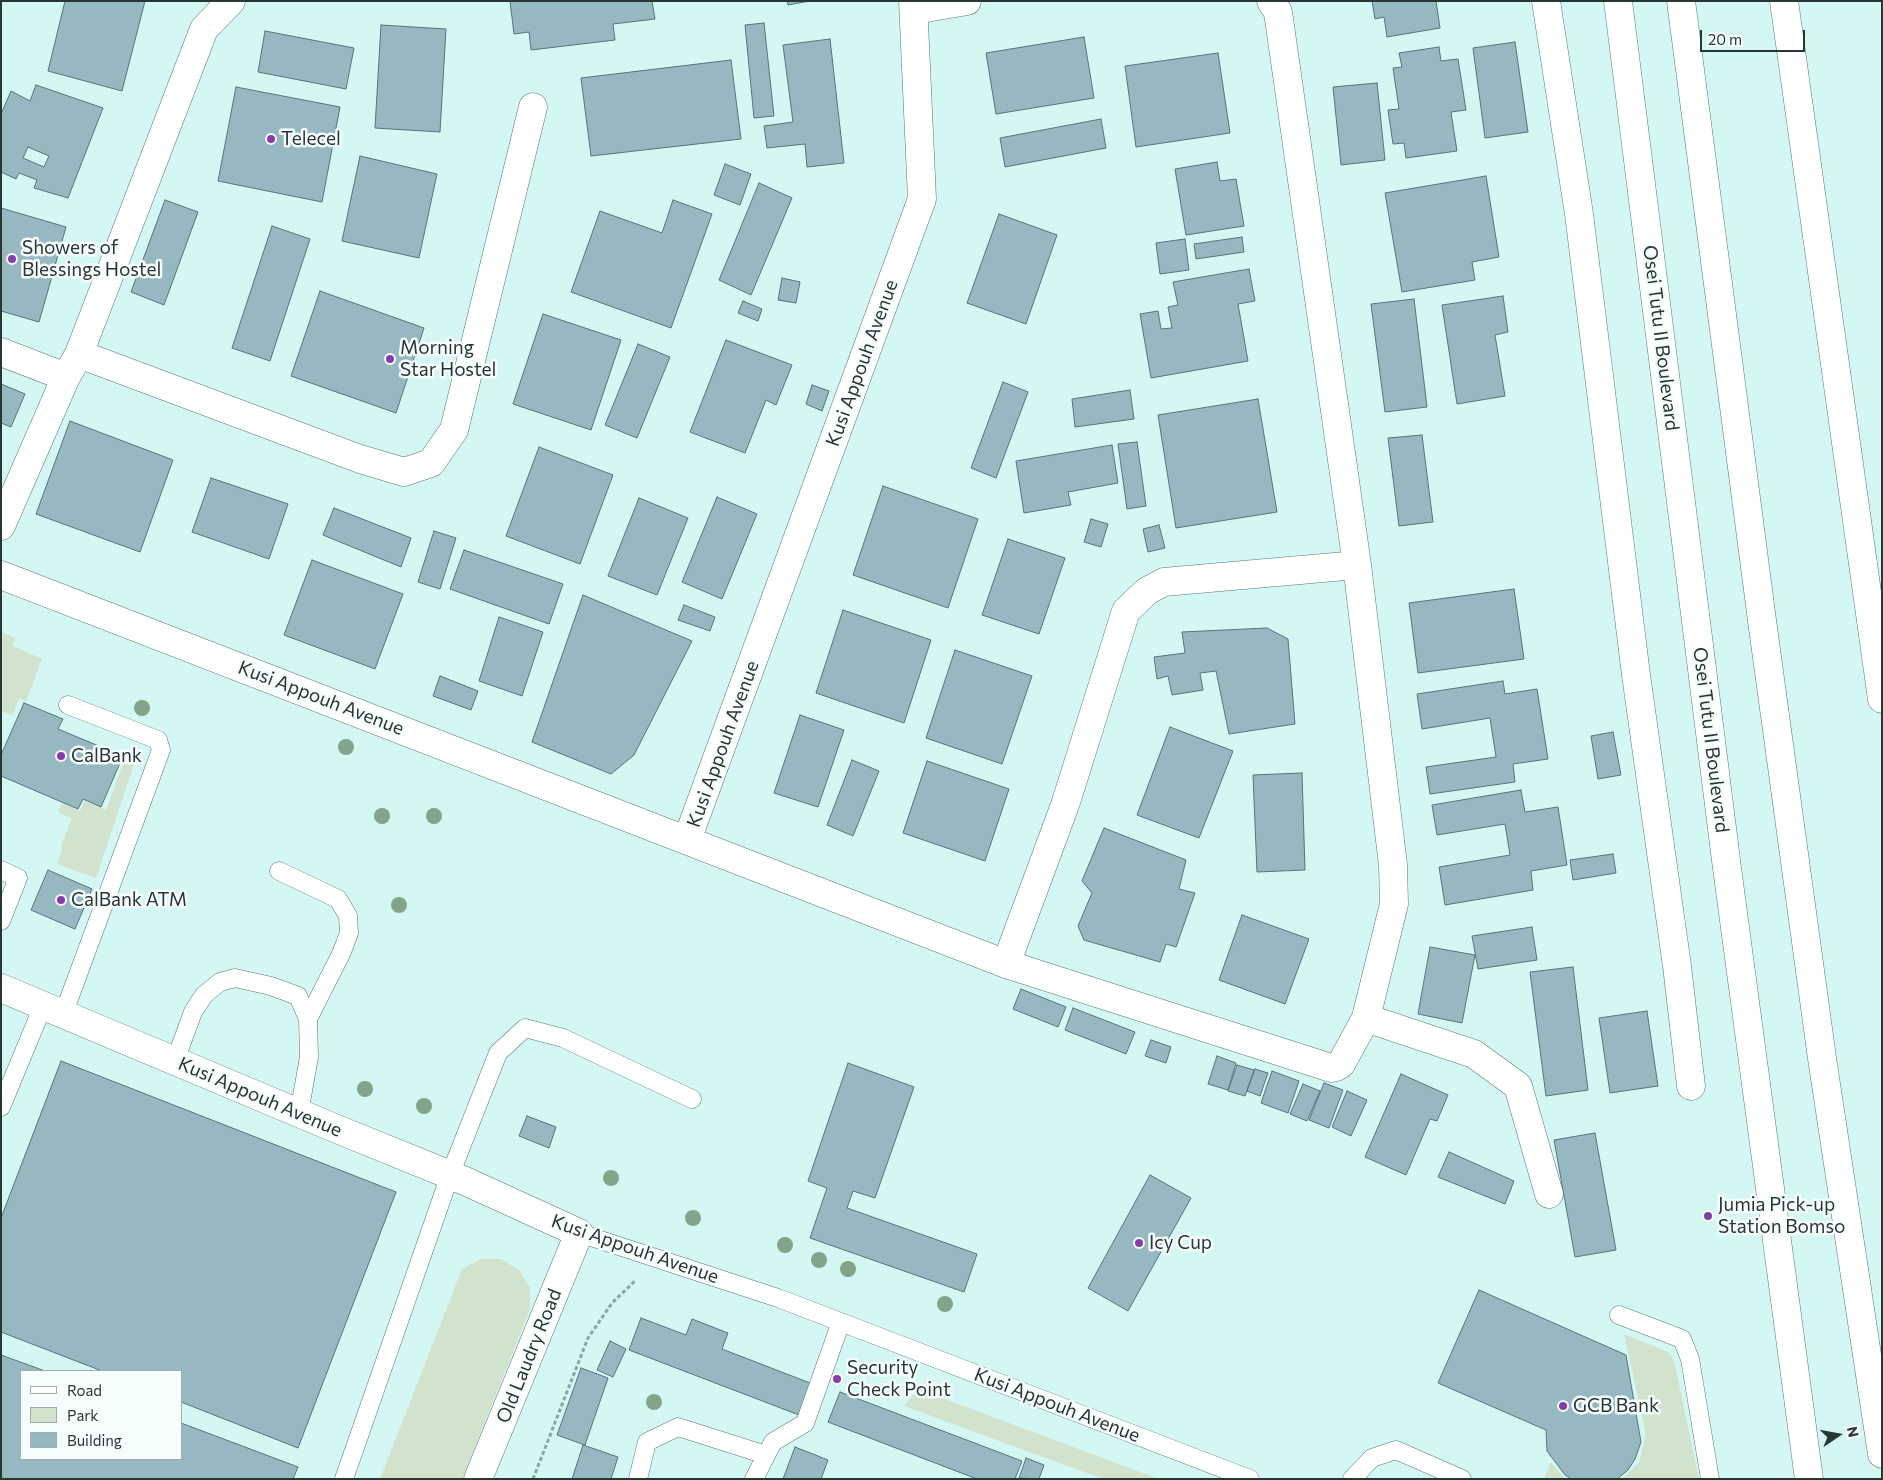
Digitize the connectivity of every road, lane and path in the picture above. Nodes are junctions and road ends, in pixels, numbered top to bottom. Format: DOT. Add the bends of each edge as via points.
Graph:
graph roads {
  1 [pos="231,1"];
  2 [pos="968,1"];
  3 [pos="1271,1"];
  4 [pos="1546,1"];
  5 [pos="1618,1"];
  6 [pos="1681,1"];
  7 [pos="1784,1"];
  8 [pos="913,6"];
  9 [pos="533,107"];
  10 [pos="1,352"];
  11 [pos="72,366"];
  12 [pos="1,526"];
  13 [pos="1357,565"];
  14 [pos="1,575"];
  15 [pos="1882,698"];
  16 [pos="68,705"];
  17 [pos="687,840"];
  18 [pos="1,870"];
  19 [pos="279,871"];
  20 [pos="1,921"];
  21 [pos="1006,964"];
  22 [pos="1,988"];
  23 [pos="53,1010"];
  24 [pos="1366,1018"];
  25 [pos="308,1019"];
  26 [pos="175,1061"];
  27 [pos="1691,1086"];
  28 [pos="692,1099"];
  29 [pos="1,1107"];
  30 [pos="300,1113"];
  31 [pos="450,1175"];
  32 [pos="1549,1194"];
  33 [pos="579,1233"];
  34 [pos="641,1276"];
  35 [pos="1619,1315"];
  36 [pos="841,1322"];
  37 [pos="1882,1454"];
  38 [pos="766,1455"];
  39 [pos="344,1479"];
  40 [pos="478,1479"];
  41 [pos="533,1479"];
  42 [pos="638,1479"];
  43 [pos="754,1479"];
  44 [pos="1250,1479"];
  45 [pos="1352,1479"];
  46 [pos="1462,1479"];
  47 [pos="1710,1479"];
  48 [pos="1809,1479"];
  1 -- 11 [label="main road" via="204,29"];
  2 -- 8 [label="main road"];
  3 -- 13 [label="main road" via="1278,12"];
  4 -- 27 [label="main road" via="1579,214"];
  5 -- 48 [label="main road, Osei Tutu II Boulevard" via="1727,868"];
  6 -- 37 [label="main road" via="1762,628"];
  7 -- 15 [label="main road"];
  8 -- 17 [label="main road, Kusi Appouh Avenue" via="922,199"];
  9 -- 11 [label="main road" via="454,430 431,463 404,472"];
  10 -- 11 [label="main road"];
  11 -- 12 [label="main road"];
  13 -- 21 [label="main road" via="1164,582 1147,590 1126,611 1065,805"];
  13 -- 24 [label="main road" via="1393,865 1394,904"];
  14 -- 17 [label="main road, Kusi Appouh Avenue"];
  16 -- 23 [label="lane" via="158,740 161,750"];
  17 -- 21 [label="main road"];
  18 -- 20 [label="lane" via="18,878"];
  19 -- 25 [label="lane" via="338,899 348,916 348,933 341,954"];
  21 -- 24 [label="main road" via="1331,1068 1341,1064"];
  22 -- 23 [label="main road, Kusi Appouh Avenue"];
  23 -- 26 [label="main road, Kusi Appouh Avenue"];
  23 -- 29 [label="lane"];
  24 -- 32 [label="main road" via="1474,1054 1518,1086"];
  25 -- 26 [label="lane" via="298,996 235,978 220,982 204,995 194,1012"];
  25 -- 30 [label="lane" via="309,1057"];
  26 -- 30 [label="main road, Kusi Appouh Avenue"];
  28 -- 31 [label="lane" via="563,1038 525,1028 498,1053"];
  30 -- 31 [label="main road, Kusi Appouh Avenue"];
  31 -- 33 [label="main road, Kusi Appouh Avenue"];
  31 -- 39 [label="lane"];
  33 -- 36 [label="lane, Kusi Appouh Avenue"];
  33 -- 40 [label="main road, Old Laudry Road"];
  34 -- 41 [label="path" via="612,1303 588,1338"];
  35 -- 47 [label="lane" via="1682,1339 1690,1359"];
  36 -- 38 [label="lane" via="805,1423 773,1442"];
  36 -- 44 [label="lane, Kusi Appouh Avenue"];
  38 -- 42 [label="lane" via="678,1427 647,1442"];
  38 -- 43 [label="lane"];
  45 -- 46 [label="lane" via="1372,1458 1396,1450"];
}
